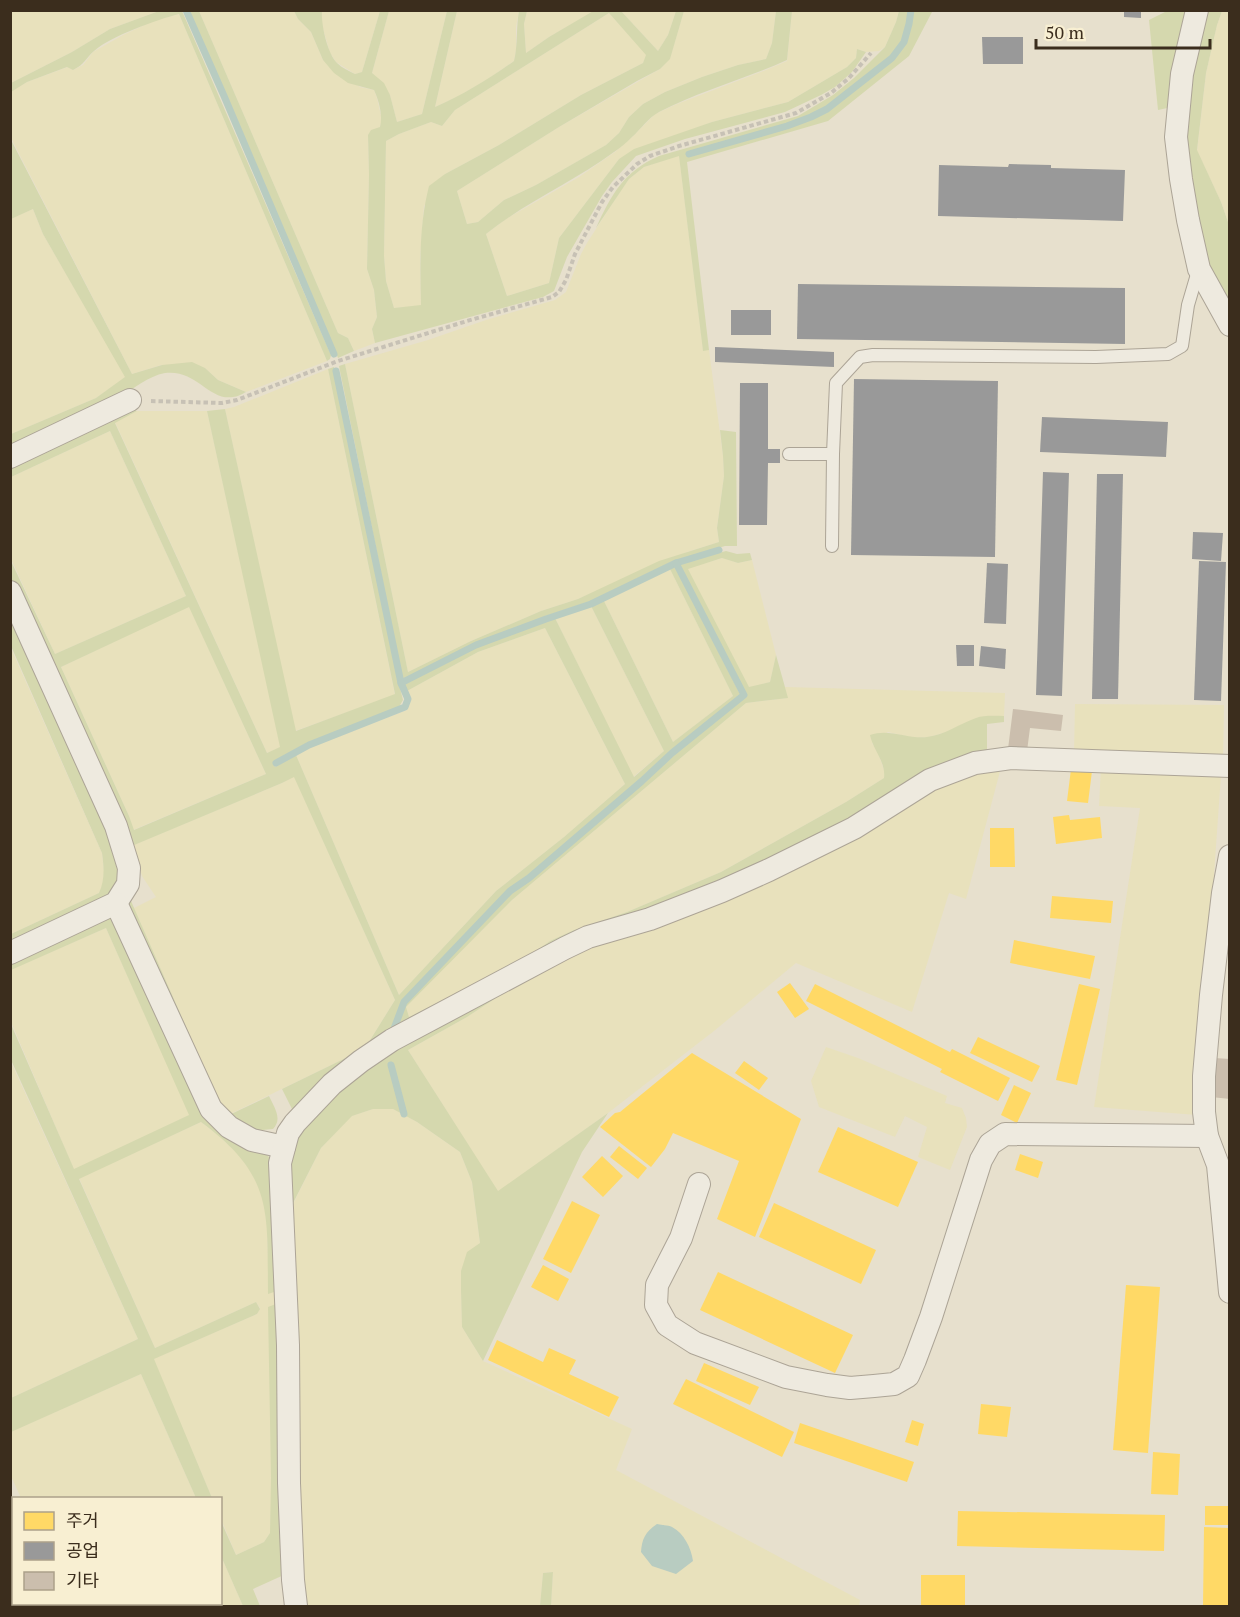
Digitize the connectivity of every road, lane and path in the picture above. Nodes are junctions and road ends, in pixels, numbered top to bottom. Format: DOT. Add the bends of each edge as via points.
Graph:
graph roads {
  1 [pos="1197,10"];
  2 [pos="871,53"];
  3 [pos="1199,269"];
  4 [pos="1230,325"];
  5 [pos="130,400"];
  6 [pos="789,454"];
  7 [pos="833,454"];
  8 [pos="10,457"];
  9 [pos="832,546"];
  10 [pos="10,592"];
  11 [pos="1230,766"];
  12 [pos="1230,856"];
  13 [pos="116,903"];
  14 [pos="10,953"];
  15 [pos="1207,1136"];
  16 [pos="284,1147"];
  17 [pos="699,1184"];
  18 [pos="1230,1292"];
  19 [pos="296,1606"];
  1 -- 3 [label="street" via="1182,74 1176,137"];
  2 -- 5 [label="path" via="831,93 796,113 679,146 637,164 602,202 566,280 552,297 338,361 237,400"];
  3 -- 4 [label="street"];
  3 -- 7 [label="lane" via="1182,346 1168,354 860,357 836,383"];
  5 -- 8 [label="street"];
  6 -- 7 [label="lane"];
  7 -- 9 [label="lane"];
  10 -- 13 [label="street" via="124,848 128,884"];
  11 -- 16 [label="street" via="1011,758 975,763 930,780 854,828 769,870 650,919 588,937 392,1040 332,1084 295,1123"];
  12 -- 15 [label="street" via="1204,1076"];
  13 -- 14 [label="street"];
  13 -- 16 [label="street" via="211,1109 229,1127 252,1140"];
  15 -- 17 [label="street" via="1005,1134 990,1144 981,1160 908,1376 894,1384 874,1386 850,1388 786,1377 695,1343 667,1325 656,1305 657,1285 681,1238"];
  15 -- 18 [label="street" via="1218,1165"];
  16 -- 19 [label="street" via="280,1163"];
}
